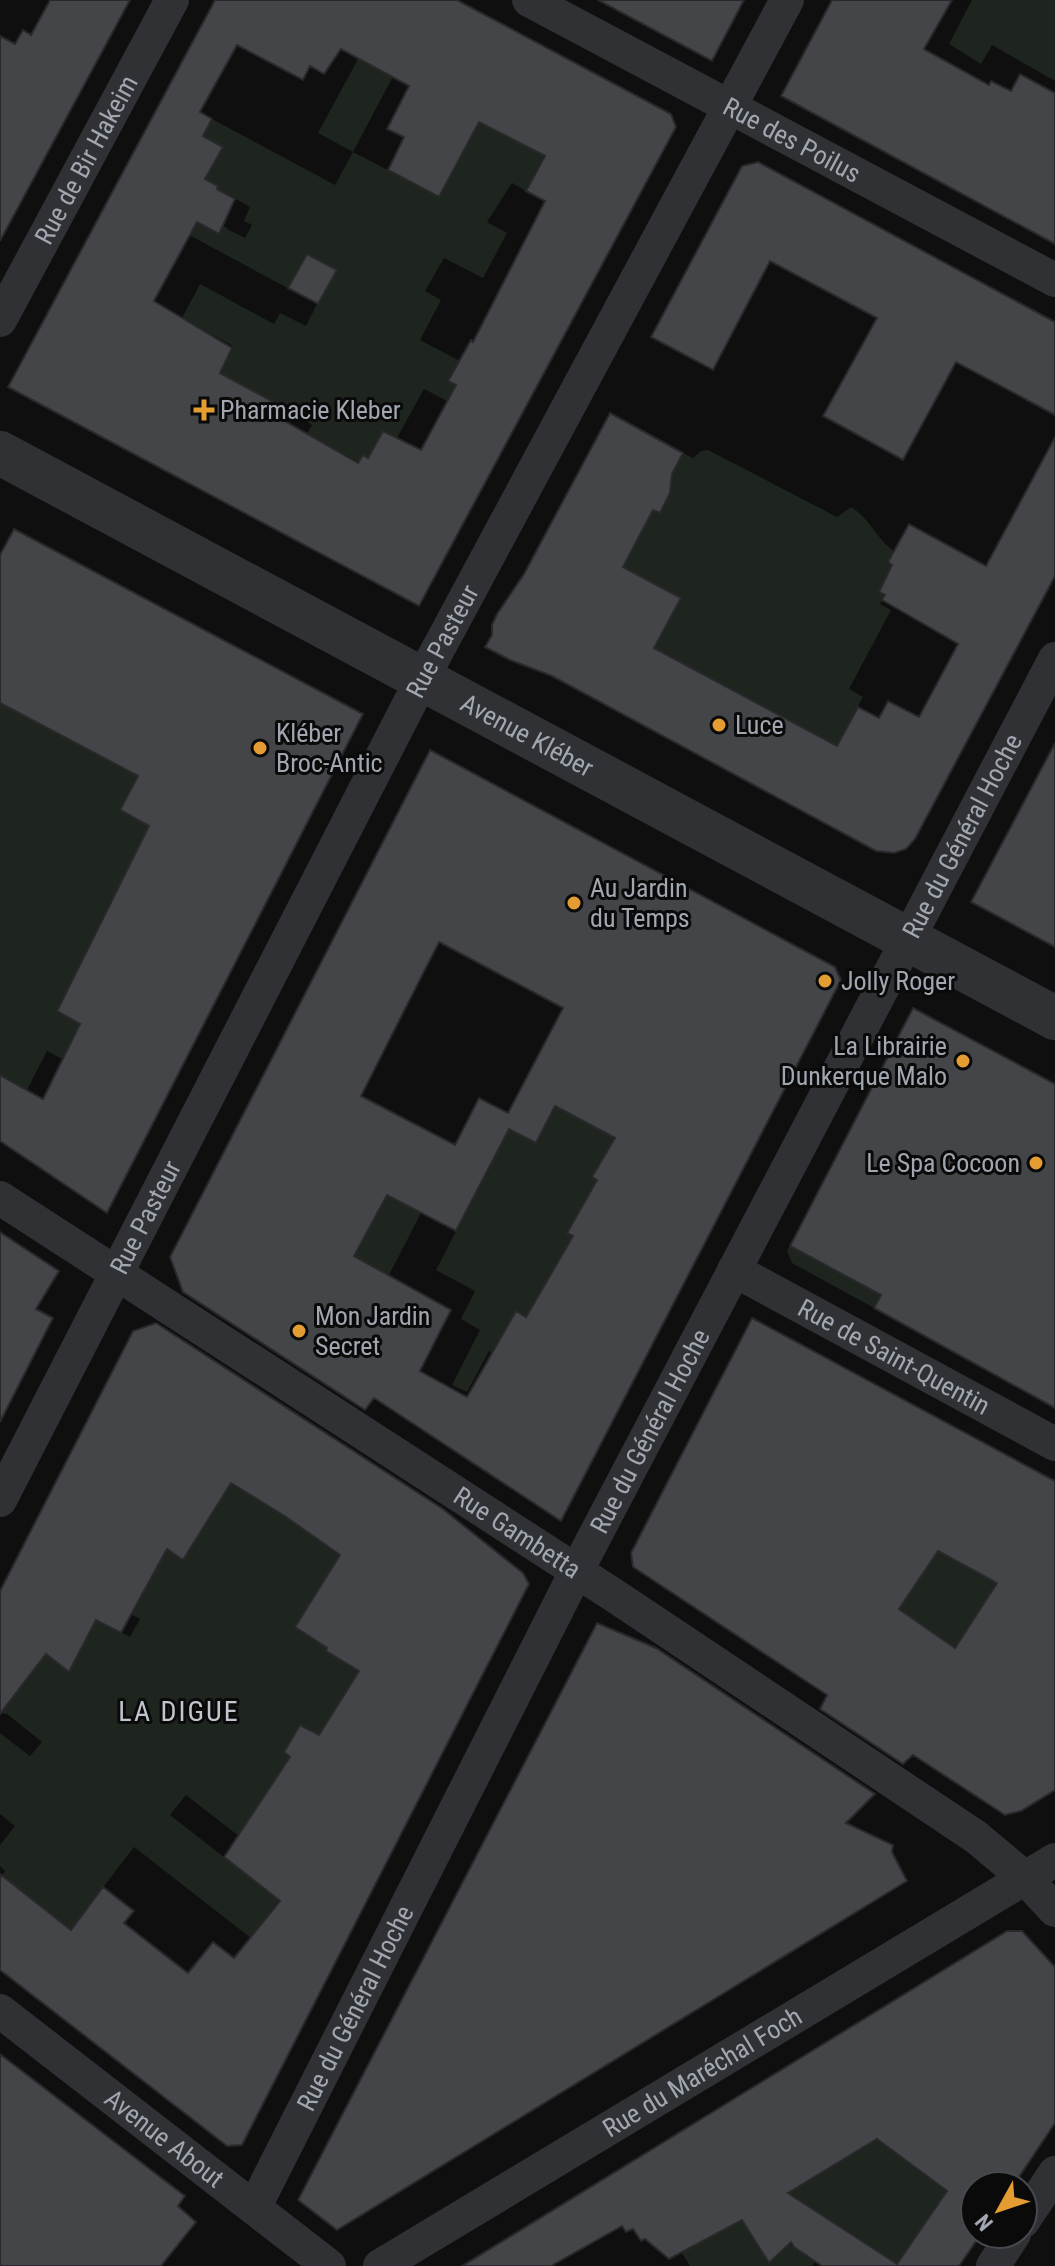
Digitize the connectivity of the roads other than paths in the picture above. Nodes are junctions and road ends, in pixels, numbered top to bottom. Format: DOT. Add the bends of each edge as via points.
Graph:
graph roads {
  1 [pos="172,0"];
  2 [pos="529,0"];
  3 [pos="787,0"];
  4 [pos="729,106"];
  5 [pos="1055,280"];
  6 [pos="0,320"];
  7 [pos="0,453"];
  8 [pos="1055,659"];
  9 [pos="422,679"];
  10 [pos="907,938"];
  11 [pos="1055,1018"];
  12 [pos="0,1198"];
  13 [pos="734,1270"];
  14 [pos="117,1274"];
  15 [pos="1055,1444"];
  16 [pos="0,1500"];
  17 [pos="576,1572"];
  18 [pos="1055,1860"];
  19 [pos="1025,1878"];
  20 [pos="1055,1910"];
  21 [pos="0,2011"];
  22 [pos="1055,2173"];
  23 [pos="1039,2197"];
  24 [pos="254,2208"];
  25 [pos="329,2266"];
  26 [pos="380,2266"];
  1 -- 6 [label="street, Rue de Bir Hakeim"];
  2 -- 4 [label="street, Rue des Poilus"];
  3 -- 4 [label="street, Rue Pasteur"];
  4 -- 5 [label="street, Rue des Poilus"];
  4 -- 9 [label="street, Rue Pasteur"];
  7 -- 9 [label="street, Avenue Kléber"];
  8 -- 10 [label="street, Rue du Général Hoche"];
  9 -- 10 [label="street, Avenue Kléber"];
  9 -- 14 [label="street, Rue Pasteur"];
  10 -- 11 [label="street, Avenue Kléber"];
  10 -- 13 [label="street, Rue du Général Hoche"];
  12 -- 14 [label="street, Rue Gambetta"];
  13 -- 15 [label="street, Rue de Saint-Quentin"];
  13 -- 17 [label="street, Rue du Général Hoche"];
  14 -- 16 [label="street, Rue Pasteur"];
  14 -- 17 [label="street, Rue Gambetta"];
  17 -- 19 [label="street, Rue Gambetta" via="976,1837"];
  17 -- 24 [label="street, Rue du Général Hoche"];
  18 -- 19 [label="street, Rue du Maréchal Foch"];
  19 -- 20 [label="street, Rue Gambetta"];
  19 -- 26 [label="street, Rue du Maréchal Foch"];
  21 -- 24 [label="street, Avenue About"];
  22 -- 23 [label="street"];
  24 -- 25 [label="street, Avenue About"];
}
